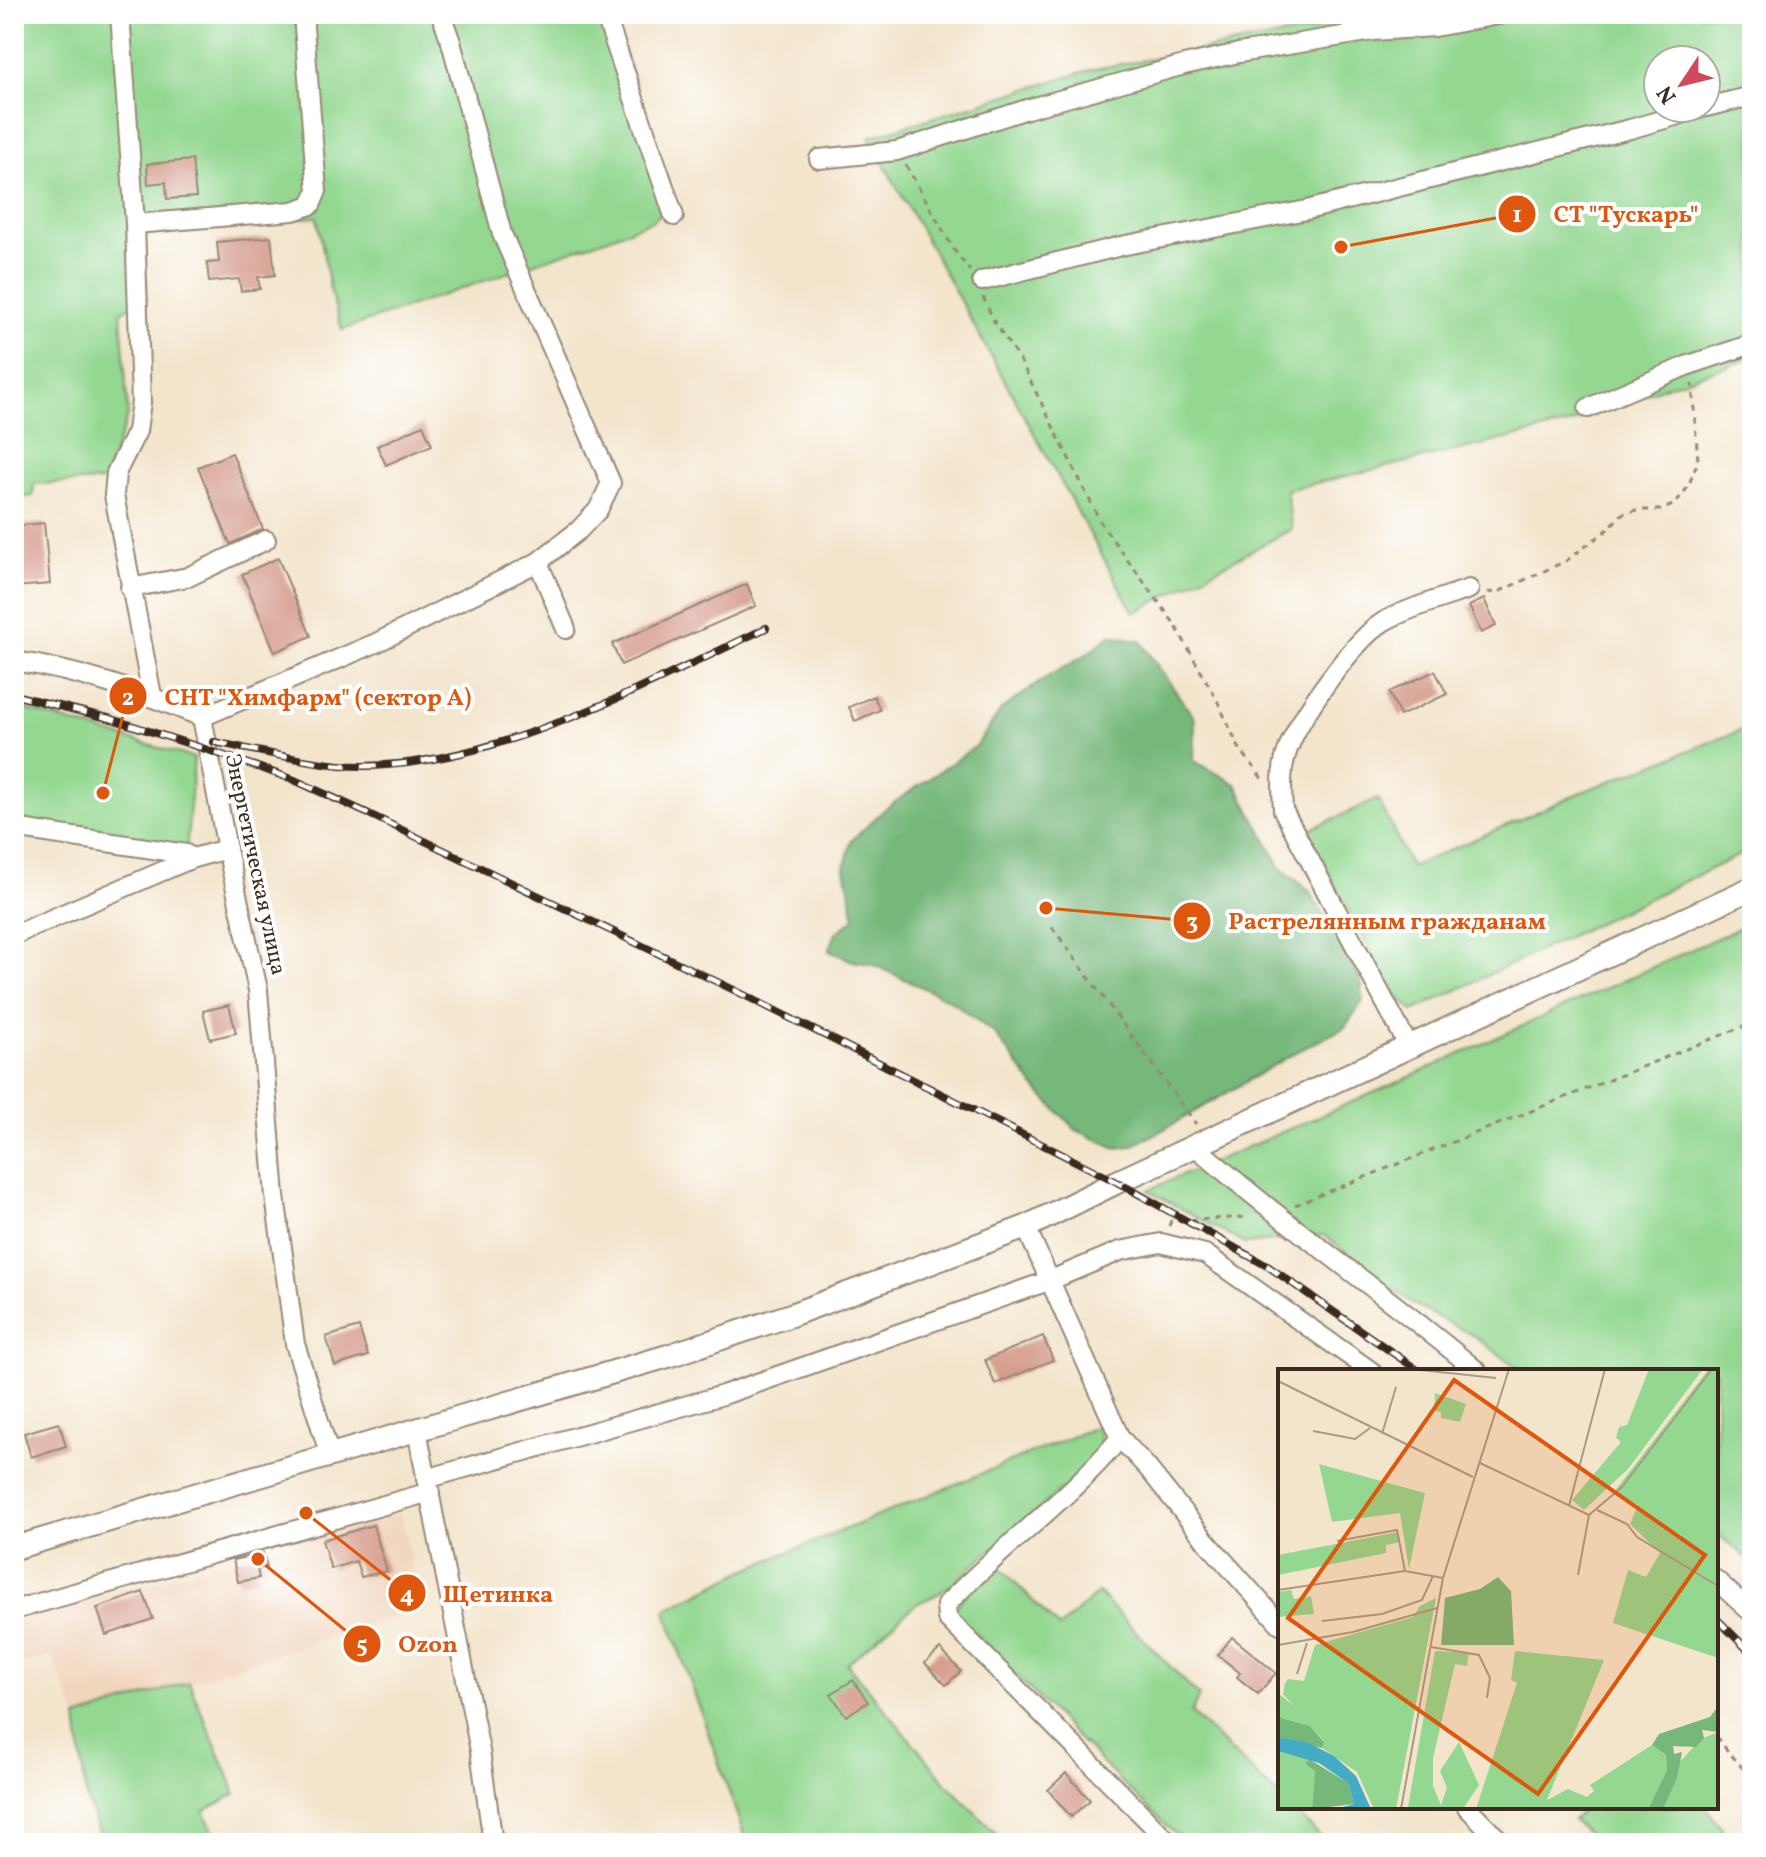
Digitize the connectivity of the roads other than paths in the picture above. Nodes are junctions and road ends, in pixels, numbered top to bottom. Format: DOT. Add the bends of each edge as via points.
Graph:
graph roads {
  1 [pos="120,14"];
  2 [pos="303,14"];
  3 [pos="441,14"];
  4 [pos="605,14"];
  5 [pos="1503,14"];
  6 [pos="1752,96"];
  7 [pos="1722,104"];
  8 [pos="1648,124"];
  9 [pos="819,159"];
  10 [pos="674,216"];
  11 [pos="135,224"];
  12 [pos="982,281"];
  13 [pos="1752,344"];
  14 [pos="1588,408"];
  15 [pos="266,540"];
  16 [pos="538,562"];
  17 [pos="130,588"];
  18 [pos="1469,589"];
  19 [pos="566,629"];
  20 [pos="14,661"];
  21 [pos="152,696"];
  22 [pos="202,717"];
  23 [pos="14,828"];
  24 [pos="227,849"];
  25 [pos="193,858"];
  26 [pos="1752,888"];
  27 [pos="14,935"];
  28 [pos="1409,1047"];
  29 [pos="1201,1143"];
  30 [pos="1026,1227"];
  31 [pos="1051,1280"];
  32 [pos="1368,1369"];
  33 [pos="1475,1369"];
  34 [pos="417,1430"];
  35 [pos="1120,1438"];
  36 [pos="330,1456"];
  37 [pos="428,1486"];
  38 [pos="14,1548"];
  39 [pos="1718,1582"];
  40 [pos="14,1610"];
  41 [pos="1752,1613"];
  42 [pos="1278,1622"];
  43 [pos="1469,1809"];
  44 [pos="493,1843"];
  45 [pos="1170,1843"];
  46 [pos="1502,1843"];
  1 -- 11 [label="street"];
  2 -- 11 [label="street" via="317,191 311,205 293,211"];
  3 -- 16 [label="street" via="502,234 611,483 598,510"];
  4 -- 10 [label="street"];
  5 -- 9 [label="street" via="1184,65 897,151"];
  6 -- 7 [label="street"];
  8 -- 12 [label="street" via="1320,207 1135,243"];
  11 -- 17 [label="street" via="141,402 137,431 116,473 114,495"];
  13 -- 14 [label="street"];
  15 -- 17 [label="street" via="188,577"];
  16 -- 19 [label="street"];
  16 -- 22 [label="street" via="376,643"];
  17 -- 21 [label="street"];
  18 -- 28 [label="street" via="1383,621 1358,644 1296,734 1281,777 1283,810"];
  20 -- 21 [label="street" via="59,667"];
  21 -- 22 [label="street"];
  22 -- 24 [label="street, Энергетическая улица"];
  23 -- 25 [label="street"];
  24 -- 25 [label="street"];
  24 -- 36 [label="street, Энергетическая улица" via="258,990 275,1196 295,1344"];
  25 -- 27 [label="street"];
  26 -- 28 [label="main road"];
  28 -- 29 [label="main road"];
  29 -- 30 [label="main road"];
  29 -- 33 [label="street" via="1275,1214"];
  30 -- 31 [label="street"];
  30 -- 34 [label="main road" via="668,1356"];
  31 -- 32 [label="street" via="1120,1251 1161,1243 1205,1254"];
  31 -- 35 [label="street"];
  31 -- 37 [label="street" via="723,1395"];
  34 -- 36 [label="main road"];
  34 -- 37 [label="street"];
  35 -- 42 [label="street"];
  35 -- 45 [label="street" via="1090,1474 946,1605 947,1618"];
  36 -- 38 [label="main road"];
  37 -- 40 [label="street"];
  37 -- 44 [label="street"];
  39 -- 41 [label="street"];
  43 -- 46 [label="street"];
}
